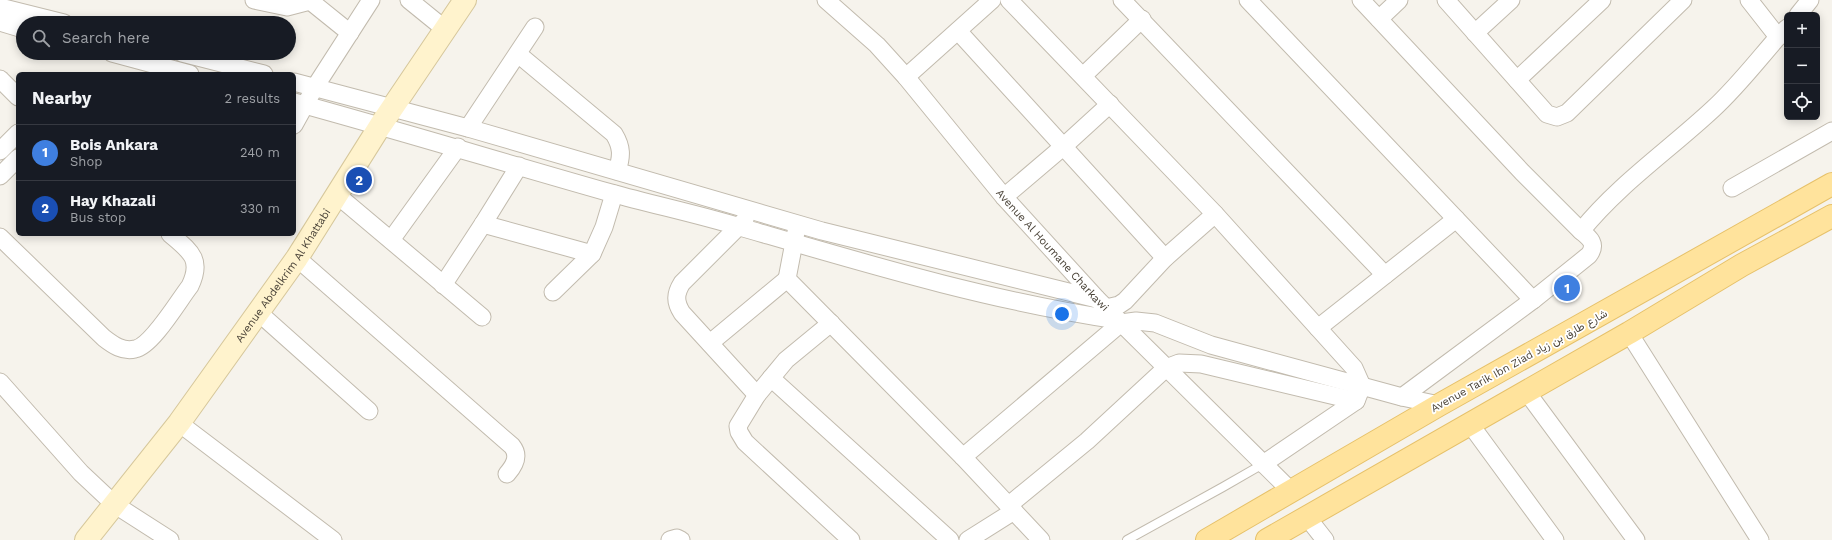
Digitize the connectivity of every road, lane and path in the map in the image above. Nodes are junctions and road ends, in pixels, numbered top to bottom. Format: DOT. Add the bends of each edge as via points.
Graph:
graph roads {
  1 [pos="7,0"];
  2 [pos="254,0"];
  3 [pos="309,0"];
  4 [pos="371,0"];
  5 [pos="409,0"];
  6 [pos="465,0"];
  7 [pos="826,0"];
  8 [pos="1009,0"];
  9 [pos="1122,0"];
  10 [pos="1248,0"];
  11 [pos="1361,0"];
  12 [pos="1399,0"];
  13 [pos="1446,0"];
  14 [pos="1511,0"];
  15 [pos="1602,0"];
  16 [pos="1683,0"];
  17 [pos="1749,0"];
  18 [pos="1810,0"];
  19 [pos="986,2"];
  20 [pos="0,6"];
  21 [pos="1800,12"];
  22 [pos="38,16"];
  23 [pos="1142,19"];
  24 [pos="1379,19"];
  25 [pos="0,22"];
  26 [pos="16,27"];
  27 [pos="535,27"];
  28 [pos="446,30"];
  29 [pos="958,31"];
  30 [pos="1783,32"];
  31 [pos="350,33"];
  32 [pos="1474,33"];
  33 [pos="518,54"];
  34 [pos="138,60"];
  35 [pos="209,60"];
  36 [pos="153,64"];
  37 [pos="183,72"];
  38 [pos="256,72"];
  39 [pos="1083,76"];
  40 [pos="906,77"];
  41 [pos="0,79"];
  42 [pos="1517,80"];
  43 [pos="296,82"];
  44 [pos="315,87"];
  45 [pos="16,95"];
  46 [pos="299,104"];
  47 [pos="1110,104"];
  48 [pos="394,107"];
  49 [pos="296,117"];
  50 [pos="380,126"];
  51 [pos="468,128"];
  52 [pos="1832,131"];
  53 [pos="16,135"];
  54 [pos="1064,146"];
  55 [pos="458,148"];
  56 [pos="0,150"];
  57 [pos="16,160"];
  58 [pos="518,166"];
  59 [pos="618,171"];
  60 [pos="0,176"];
  61 [pos="1832,184"];
  62 [pos="1732,188"];
  63 [pos="614,194"];
  64 [pos="337,196"];
  65 [pos="1004,197"];
  66 [pos="753,211"];
  67 [pos="1216,214"];
  68 [pos="1832,216"];
  69 [pos="1456,219"];
  70 [pos="483,224"];
  71 [pos="798,224"];
  72 [pos="738,227"];
  73 [pos="1581,231"];
  74 [pos="172,236"];
  75 [pos="0,237"];
  76 [pos="391,240"];
  77 [pos="794,243"];
  78 [pos="592,254"];
  79 [pos="297,258"];
  80 [pos="1165,258"];
  81 [pos="1385,275"];
  82 [pos="787,279"];
  83 [pos="443,285"];
  84 [pos="553,292"];
  85 [pos="1533,300"];
  86 [pos="1101,303"];
  87 [pos="258,312"];
  88 [pos="482,317"];
  89 [pos="1120,322"];
  90 [pos="831,323"];
  91 [pos="1318,328"];
  92 [pos="1628,333"];
  93 [pos="710,343"];
  94 [pos="1166,368"];
  95 [pos="771,378"];
  96 [pos="0,382"];
  97 [pos="1526,391"];
  98 [pos="1359,394"];
  99 [pos="757,395"];
  100 [pos="1402,397"];
  101 [pos="1439,404"];
  102 [pos="369,411"];
  103 [pos="179,423"];
  104 [pos="1470,424"];
  105 [pos="963,457"];
  106 [pos="1263,464"];
  107 [pos="507,474"];
  108 [pos="1290,492"];
  109 [pos="114,504"];
  110 [pos="1011,508"];
  111 [pos="1307,518"];
  112 [pos="329,539"];
  113 [pos="86,540"];
  114 [pos="170,540"];
  115 [pos="670,540"];
  116 [pos="682,540"];
  117 [pos="850,540"];
  118 [pos="950,540"];
  119 [pos="968,540"];
  120 [pos="1041,540"];
  121 [pos="1127,540"];
  122 [pos="1207,540"];
  123 [pos="1267,540"];
  124 [pos="1325,540"];
  125 [pos="1555,540"];
  126 [pos="1636,540"];
  127 [pos="1760,540"];
  1 -- 20 [label="street"];
  2 -- 3 [label="street" via="287,7"];
  3 -- 31 [label="street"];
  4 -- 31 [label="street"];
  5 -- 28 [label="street"];
  6 -- 28 [label="main road, Avenue Abdelkrim Al Khattabi"];
  7 -- 40 [label="street, Avenue Al Houmane Charkawi" via="877,46"];
  8 -- 39 [label="street"];
  9 -- 23 [label="street"];
  10 -- 69 [label="street"];
  11 -- 24 [label="street"];
  12 -- 24 [label="street"];
  13 -- 32 [label="street"];
  14 -- 32 [label="street"];
  15 -- 42 [label="street"];
  16 -- 42 [label="street" via="1561,116 1547,114"];
  17 -- 30 [label="street"];
  18 -- 21 [label="street"];
  19 -- 29 [label="street"];
  20 -- 22 [label="street"];
  23 -- 39 [label="street"];
  23 -- 81 [label="street"];
  24 -- 73 [label="street" via="1522,172"];
  25 -- 26 [label="street"];
  27 -- 33 [label="street"];
  28 -- 48 [label="main road, Avenue Abdelkrim Al Khattabi"];
  29 -- 40 [label="street"];
  29 -- 54 [label="street"];
  30 -- 73 [label="street" via="1714,109 1608,200"];
  31 -- 44 [label="street"];
  32 -- 42 [label="street"];
  33 -- 51 [label="street"];
  33 -- 59 [label="street" via="614,134 621,151"];
  34 -- 36 [label="street"];
  35 -- 38 [label="street"];
  36 -- 37 [label="street"];
  39 -- 47 [label="street"];
  40 -- 65 [label="street, Avenue Al Houmane Charkawi"];
  41 -- 45 [label="street"];
  43 -- 44 [label="street"];
  44 -- 46 [label="street"];
  44 -- 48 [label="street"];
  46 -- 49 [label="street"];
  46 -- 50 [label="street"];
  47 -- 54 [label="street"];
  47 -- 67 [label="street"];
  48 -- 50 [label="main road, Avenue Abdelkrim Al Khattabi"];
  48 -- 51 [label="street"];
  50 -- 55 [label="street"];
  50 -- 64 [label="main road, Avenue Abdelkrim Al Khattabi"];
  51 -- 59 [label="street"];
  52 -- 62 [label="street"];
  53 -- 56 [label="street"];
  54 -- 65 [label="street"];
  54 -- 80 [label="street"];
  55 -- 58 [label="street"];
  55 -- 76 [label="street"];
  57 -- 60 [label="street"];
  58 -- 63 [label="street"];
  58 -- 70 [label="street"];
  59 -- 66 [label="street"];
  61 -- 101 [label="main road, Avenue Tarik Ibn Ziad شارع طارق بن زياد"];
  63 -- 72 [label="street"];
  63 -- 78 [label="street"];
  64 -- 76 [label="street"];
  64 -- 79 [label="main road, Avenue Abdelkrim Al Khattabi"];
  65 -- 86 [label="street, Avenue Al Houmane Charkawi"];
  66 -- 71 [label="street"];
  66 -- 72 [label="street"];
  67 -- 80 [label="street"];
  67 -- 91 [label="street"];
  68 -- 92 [label="main road" via="1742,265"];
  69 -- 81 [label="street"];
  69 -- 85 [label="street"];
  70 -- 78 [label="street"];
  70 -- 83 [label="street"];
  71 -- 77 [label="street"];
  71 -- 86 [label="street"];
  72 -- 77 [label="street"];
  72 -- 93 [label="street" via="682,283 676,296 682,313"];
  73 -- 85 [label="street" via="1592,242 1589,255"];
  74 -- 75 [label="street" via="195,260 194,278 155,334 136,349 115,346 104,338"];
  76 -- 83 [label="street"];
  77 -- 82 [label="street"];
  77 -- 89 [label="street" via="929,281"];
  78 -- 84 [label="street"];
  79 -- 87 [label="main road, Avenue Abdelkrim Al Khattabi"];
  79 -- 107 [label="street" via="512,446 516,451 516,458"];
  80 -- 86 [label="street" via="1125,301 1119,305"];
  81 -- 91 [label="street"];
  82 -- 90 [label="street"];
  82 -- 93 [label="street"];
  83 -- 88 [label="street"];
  85 -- 100 [label="street"];
  86 -- 89 [label="street, Avenue Al Houmane Charkawi"];
  87 -- 102 [label="street"];
  87 -- 103 [label="main road, Avenue Abdelkrim Al Khattabi"];
  89 -- 94 [label="street, Avenue Al Houmane Charkawi"];
  89 -- 98 [label="street" via="1155,323 1211,345"];
  89 -- 105 [label="street"];
  90 -- 95 [label="street" via="786,360"];
  90 -- 105 [label="street"];
  91 -- 98 [label="street" via="1354,368"];
  92 -- 97 [label="main road"];
  92 -- 127 [label="street"];
  93 -- 99 [label="street"];
  94 -- 98 [label="street" via="1179,363 1201,364"];
  94 -- 106 [label="street, Avenue Al Houmane Charkawi"];
  94 -- 110 [label="street"];
  95 -- 99 [label="street"];
  95 -- 118 [label="street"];
  96 -- 109 [label="street" via="81,473"];
  97 -- 104 [label="main road"];
  97 -- 126 [label="street"];
  98 -- 100 [label="street"];
  98 -- 106 [label="street"];
  99 -- 117 [label="street" via="738,426 742,438"];
  100 -- 101 [label="street"];
  101 -- 108 [label="main road, Avenue Tarik Ibn Ziad شارع طارق بن زياد"];
  103 -- 109 [label="main road, Avenue Abdelkrim Al Khattabi"];
  103 -- 112 [label="street"];
  104 -- 111 [label="main road"];
  104 -- 125 [label="street"];
  105 -- 110 [label="street"];
  106 -- 108 [label="street, Avenue Al Houmane Charkawi"];
  106 -- 121 [label="lane"];
  108 -- 111 [label="main road" via="1278,513 1282,518"];
  108 -- 111 [label="main road" via="1310,485 1318,494 1320,505"];
  108 -- 122 [label="main road, Avenue Tarik Ibn Ziad شارع طارق بن زياد"];
  109 -- 113 [label="main road, Avenue Abdelkrim Al Khattabi"];
  109 -- 114 [label="street"];
  110 -- 119 [label="street"];
  110 -- 120 [label="street"];
  111 -- 123 [label="main road"];
  111 -- 124 [label="street"];
  115 -- 116 [label="street"];
}
